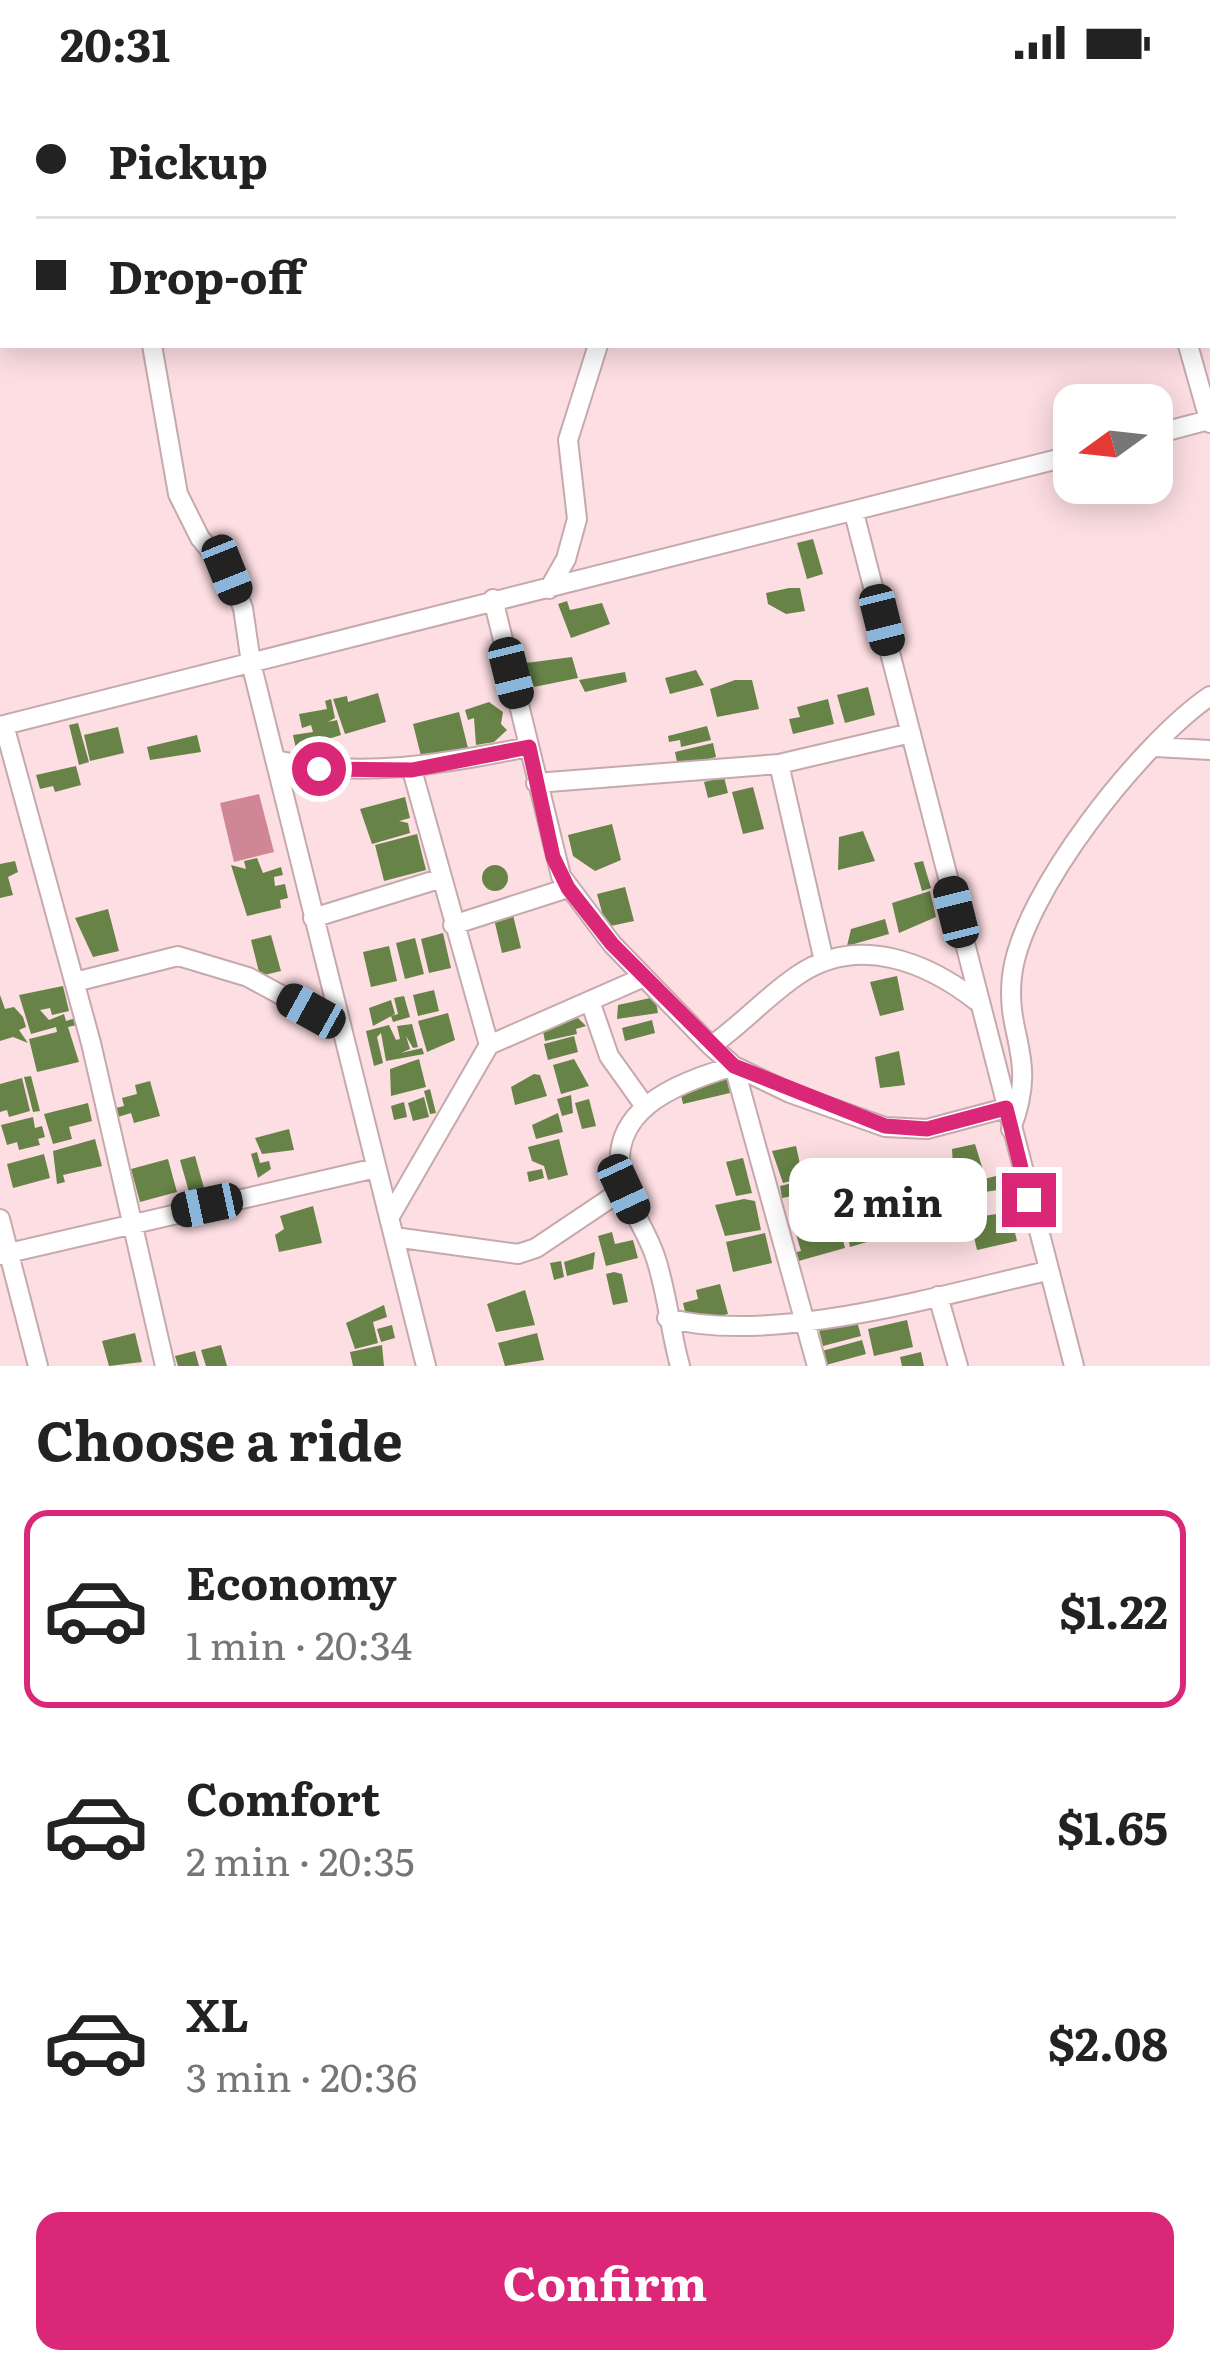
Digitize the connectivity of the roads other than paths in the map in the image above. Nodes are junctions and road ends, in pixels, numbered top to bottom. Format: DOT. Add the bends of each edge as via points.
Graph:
graph roads {
  1 [pos="153,348"];
  2 [pos="597,348"];
  3 [pos="1189,348"];
  4 [pos="1209,421"];
  5 [pos="1173,430"];
  6 [pos="1053,461"];
  7 [pos="854,513"];
  8 [pos="549,589"];
  9 [pos="493,599"];
  10 [pos="251,663"];
  11 [pos="1210,696"];
  12 [pos="2,725"];
  13 [pos="911,733"];
  14 [pos="529,747"];
  15 [pos="1156,747"];
  16 [pos="1210,750"];
  17 [pos="275,760"];
  18 [pos="779,764"];
  19 [pos="412,770"];
  20 [pos="536,783"];
  21 [pos="440,879"];
  22 [pos="568,888"];
  23 [pos="314,918"];
  24 [pos="453,926"];
  25 [pos="824,961"];
  26 [pos="644,977"];
  27 [pos="75,982"];
  28 [pos="590,1000"];
  29 [pos="978,1002"];
  30 [pos="338,1026"];
  31 [pos="489,1045"];
  32 [pos="711,1046"];
  33 [pos="734,1066"];
  34 [pos="644,1105"];
  35 [pos="1006,1108"];
  36 [pos="1011,1129"];
  37 [pos="376,1168"];
  38 [pos="624,1189"];
  39 [pos="0,1219"];
  40 [pos="132,1223"];
  41 [pos="391,1228"];
  42 [pos="4,1254"];
  43 [pos="1047,1270"];
  44 [pos="938,1296"];
  45 [pos="667,1318"];
  46 [pos="805,1320"];
  47 [pos="38,1366"];
  48 [pos="165,1366"];
  49 [pos="426,1366"];
  50 [pos="680,1366"];
  51 [pos="817,1366"];
  52 [pos="958,1366"];
  53 [pos="1074,1366"];
  1 -- 10 [label="street" via="178,494 227,570"];
  2 -- 8 [label="street" via="568,440 577,519"];
  3 -- 4 [label="street"];
  4 -- 5 [label="street"];
  6 -- 7 [label="street"];
  7 -- 8 [label="street"];
  7 -- 13 [label="street"];
  8 -- 9 [label="street"];
  9 -- 10 [label="street"];
  9 -- 14 [label="street"];
  10 -- 12 [label="street"];
  10 -- 17 [label="street"];
  11 -- 15 [label="street"];
  12 -- 27 [label="street"];
  13 -- 18 [label="street"];
  13 -- 29 [label="street"];
  14 -- 19 [label="street"];
  14 -- 20 [label="street"];
  15 -- 16 [label="street"];
  15 -- 36 [label="street" via="1078,836 1021,939 1011,994 1026,1076"];
  17 -- 19 [label="street"];
  17 -- 23 [label="street"];
  18 -- 20 [label="street"];
  18 -- 25 [label="street"];
  19 -- 21 [label="street"];
  20 -- 22 [label="street"];
  21 -- 23 [label="street"];
  21 -- 24 [label="street"];
  22 -- 24 [label="street"];
  22 -- 26 [label="street"];
  23 -- 30 [label="street"];
  24 -- 31 [label="street"];
  25 -- 29 [label="street" via="919,964"];
  25 -- 32 [label="street"];
  26 -- 28 [label="street"];
  26 -- 32 [label="street"];
  27 -- 30 [label="street" via="178,956 248,977"];
  27 -- 40 [label="street"];
  28 -- 31 [label="street"];
  28 -- 34 [label="street" via="609,1057"];
  29 -- 35 [label="street"];
  30 -- 37 [label="street"];
  31 -- 41 [label="street"];
  32 -- 33 [label="street"];
  33 -- 34 [label="street" via="687,1079"];
  33 -- 35 [label="street" via="885,1126 927,1129"];
  33 -- 46 [label="street"];
  34 -- 38 [label="street" via="624,1135"];
  35 -- 36 [label="street"];
  36 -- 43 [label="street"];
  37 -- 40 [label="street"];
  37 -- 41 [label="street"];
  38 -- 41 [label="street" via="518,1254"];
  38 -- 45 [label="street" via="657,1262"];
  39 -- 42 [label="street"];
  40 -- 42 [label="street"];
  40 -- 48 [label="street"];
  41 -- 49 [label="street"];
  42 -- 47 [label="street"];
  43 -- 44 [label="street"];
  43 -- 53 [label="street"];
  44 -- 46 [label="street"];
  44 -- 52 [label="street"];
  45 -- 46 [label="street" via="702,1328"];
  45 -- 50 [label="street"];
  46 -- 51 [label="street"];
}
